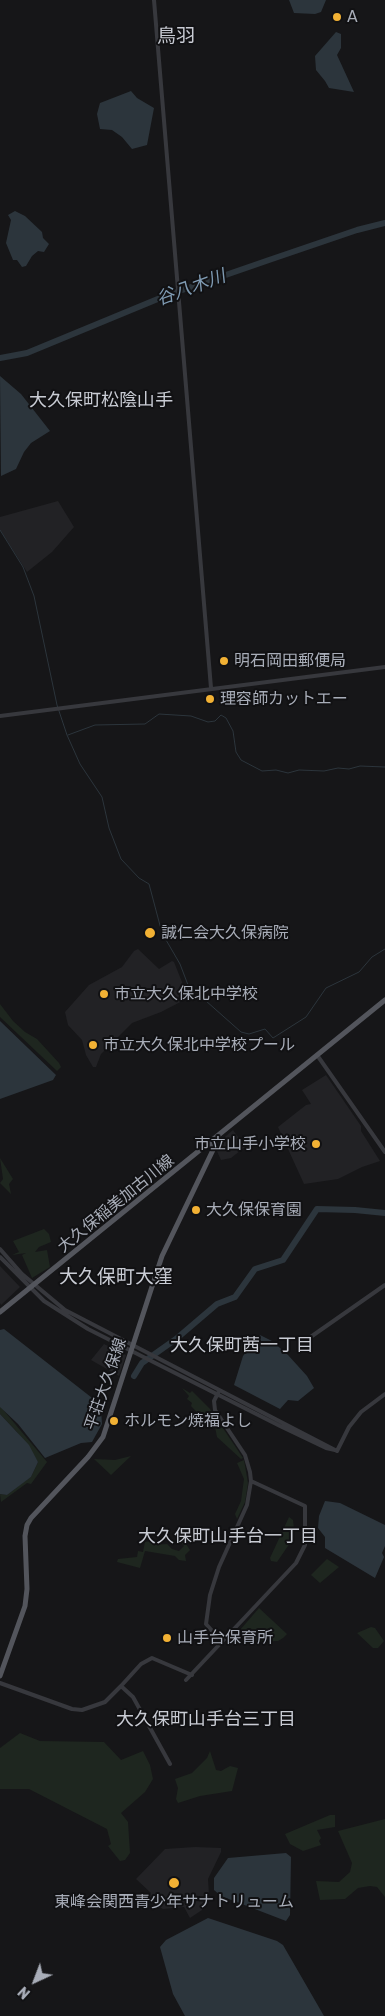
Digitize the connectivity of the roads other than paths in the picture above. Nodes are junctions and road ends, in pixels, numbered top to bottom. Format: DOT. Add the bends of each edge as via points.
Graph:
graph roads {
  1 [pos="154,0"];
  2 [pos="385,667"];
  3 [pos="211,688"];
  4 [pos="0,716"];
  5 [pos="385,1000"];
  6 [pos="316,1055"];
  7 [pos="210,1143"];
  8 [pos="385,1152"];
  9 [pos="0,1249"];
  10 [pos="0,1257"];
  11 [pos="385,1285"];
  12 [pos="32,1287"];
  13 [pos="0,1312"];
  14 [pos="302,1342"];
  15 [pos="132,1349"];
  16 [pos="218,1392"];
  17 [pos="385,1394"];
  18 [pos="251,1482"];
  19 [pos="222,1642"];
  20 [pos="192,1674"];
  21 [pos="0,1676"];
  22 [pos="186,1680"];
  23 [pos="0,1683"];
  24 [pos="121,1686"];
  25 [pos="170,1764"];
  1 -- 3 [label="street"];
  2 -- 3 [label="street"];
  3 -- 4 [label="street"];
  5 -- 6 [label="main road, 大久保稲美加古川線"];
  6 -- 7 [label="main road, 大久保稲美加古川線"];
  6 -- 8 [label="street"];
  7 -- 12 [label="main road, 大久保稲美加古川線"];
  7 -- 15 [label="main road, 平荘大久保線" via="213,1150 168,1242"];
  9 -- 12 [label="street"];
  10 -- 12 [label="street"];
  11 -- 14 [label="street"];
  12 -- 13 [label="main road, 大久保稲美加古川線"];
  12 -- 15 [label="street" via="62,1314"];
  15 -- 16 [label="street"];
  15 -- 21 [label="main road, 平荘大久保線" via="102,1437 27,1526 28,1589 25,1606"];
  16 -- 17 [label="street" via="326,1448 337,1450 361,1412"];
  16 -- 18 [label="street" via="215,1410 244,1454"];
  18 -- 19 [label="street" via="247,1505 210,1595 206,1624"];
  18 -- 19 [label="street" via="305,1506 305,1544 296,1563"];
  19 -- 20 [label="street"];
  20 -- 22 [label="street"];
  20 -- 24 [label="street" via="152,1658 141,1664"];
  23 -- 24 [label="street" via="72,1710 105,1702"];
  24 -- 25 [label="street" via="133,1697"];
}
